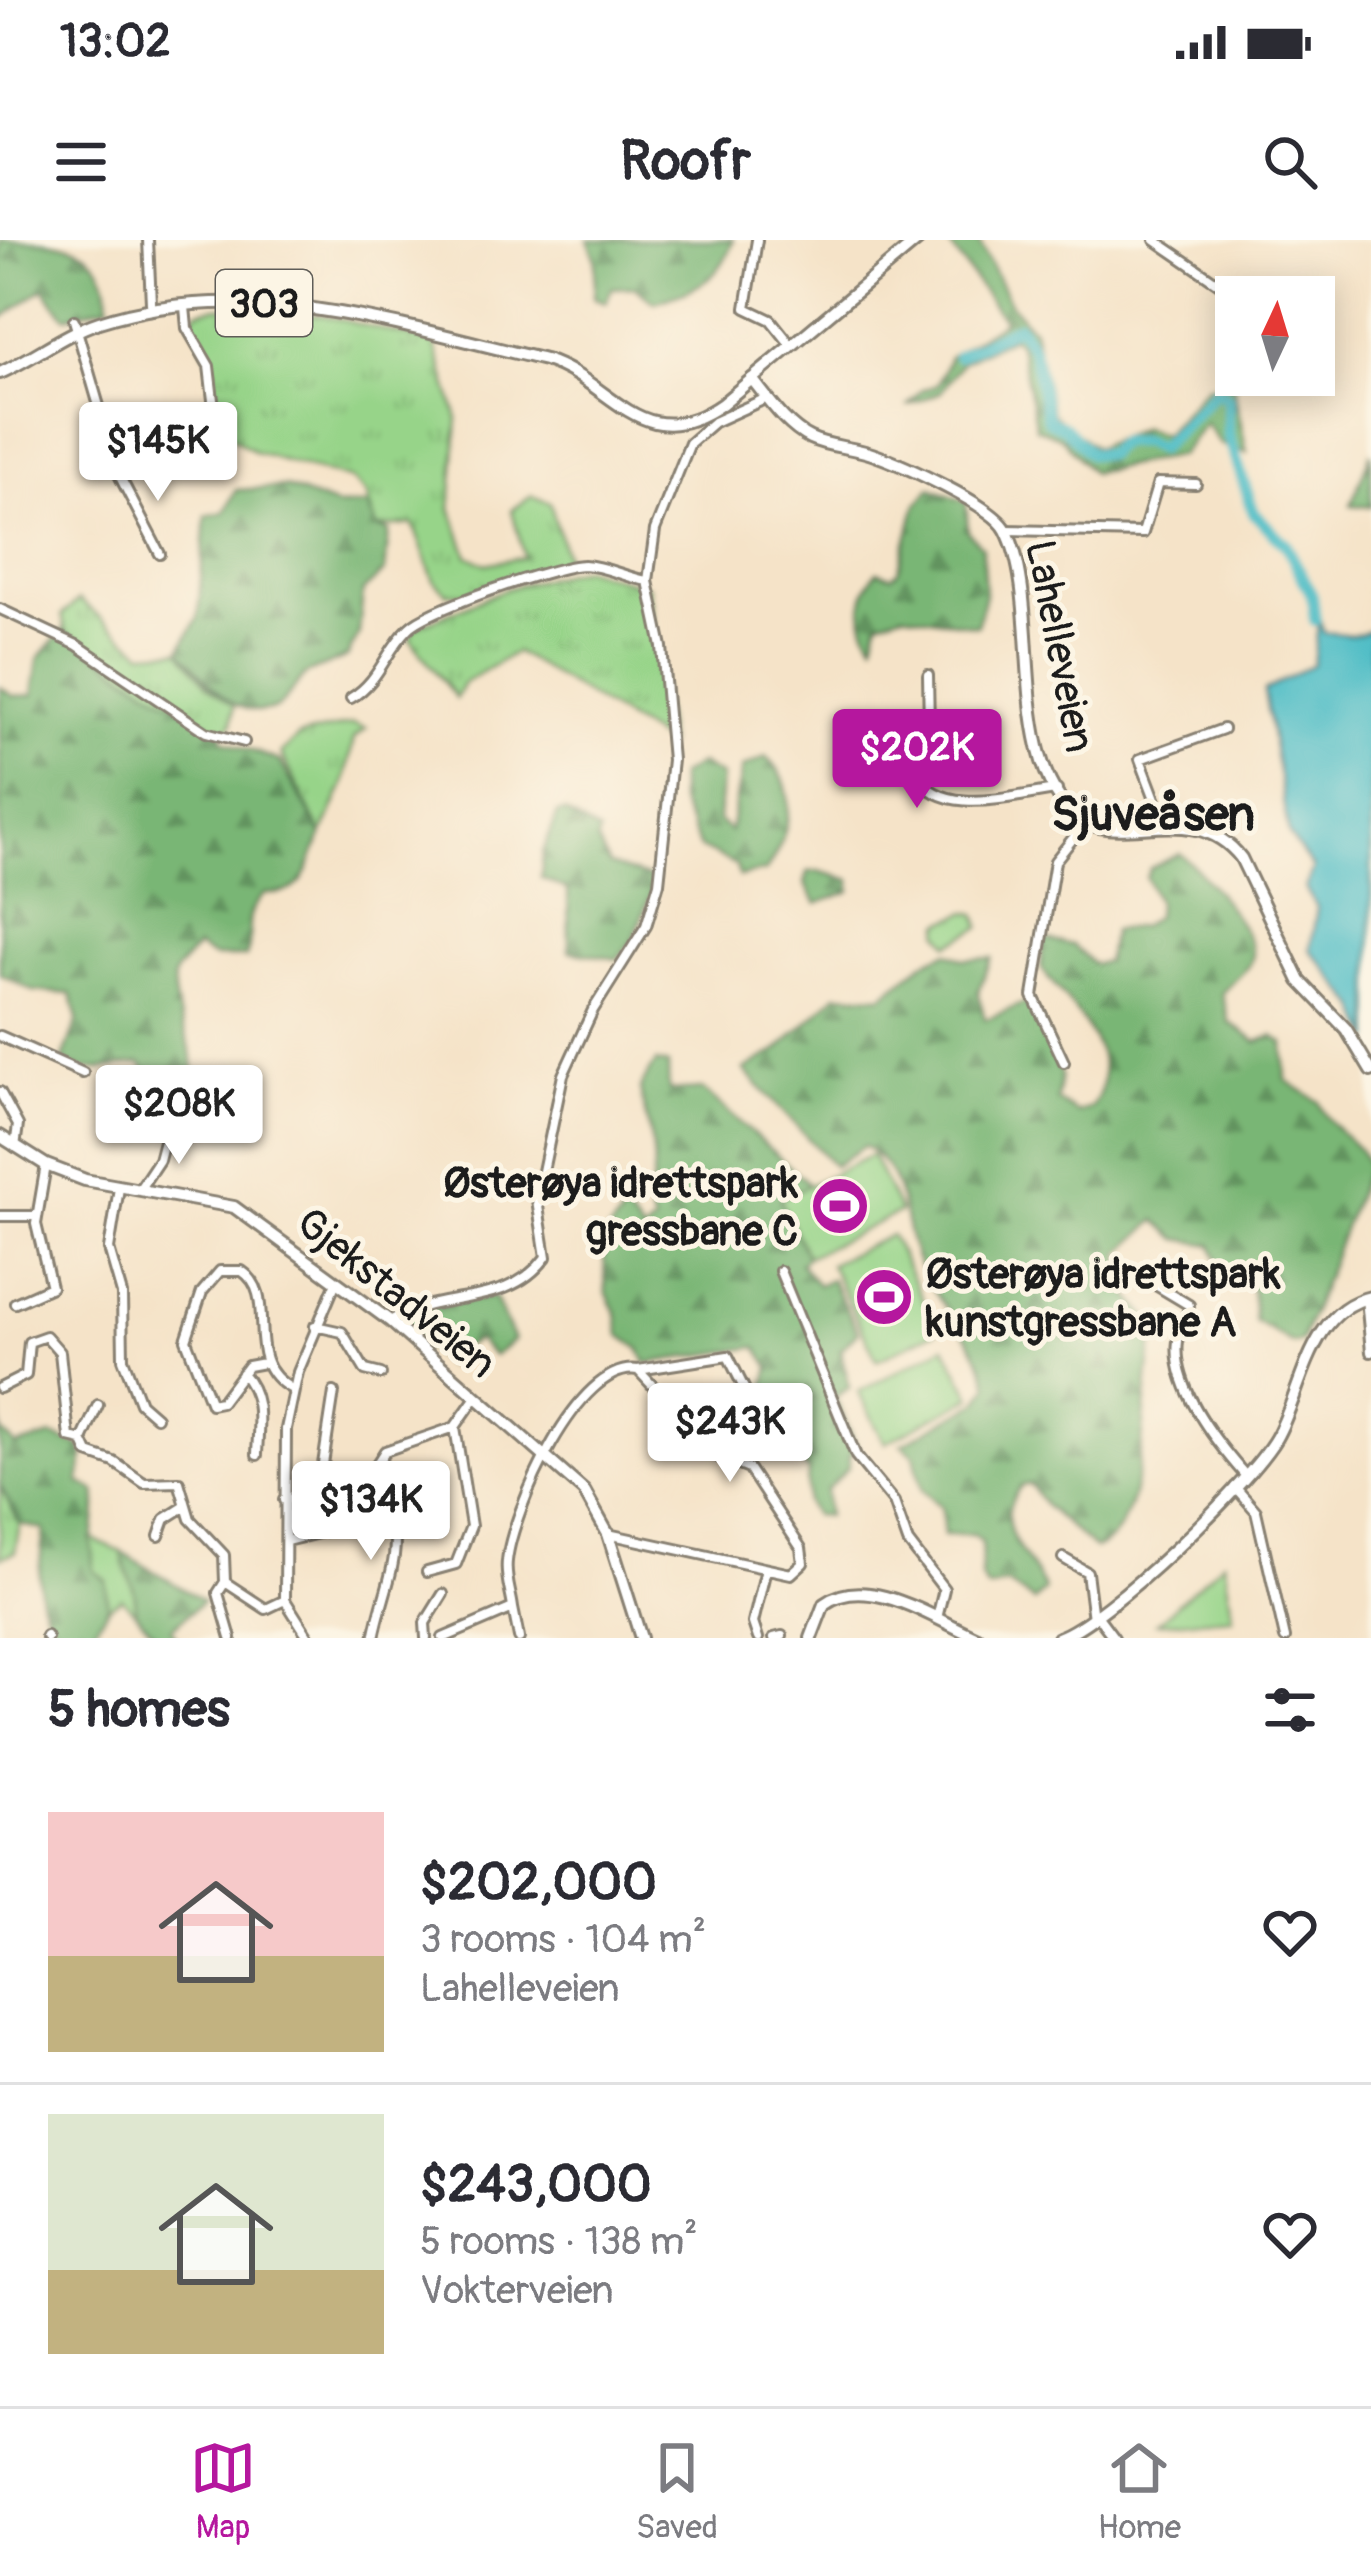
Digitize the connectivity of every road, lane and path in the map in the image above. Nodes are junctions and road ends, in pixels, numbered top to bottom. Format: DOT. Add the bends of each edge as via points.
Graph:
graph roads {
  1 [pos="148,240"];
  2 [pos="757,240"];
  3 [pos="918,240"];
  4 [pos="1156,240"];
  5 [pos="1215,281"];
  6 [pos="151,303"];
  7 [pos="185,307"];
  8 [pos="77,325"];
  9 [pos="791,345"];
  10 [pos="0,373"];
  11 [pos="752,380"];
  12 [pos="767,398"];
  13 [pos="216,426"];
  14 [pos="1196,484"];
  15 [pos="1006,530"];
  16 [pos="160,554"];
  17 [pos="648,580"];
  18 [pos="0,609"];
  19 [pos="928,674"];
  20 [pos="351,698"];
  21 [pos="1223,728"];
  22 [pos="244,742"];
  23 [pos="1057,790"];
  24 [pos="1086,822"];
  25 [pos="1166,825"];
  26 [pos="0,1036"];
  27 [pos="1064,1062"];
  28 [pos="1371,1071"];
  29 [pos="83,1073"];
  30 [pos="0,1092"];
  31 [pos="169,1122"];
  32 [pos="0,1136"];
  33 [pos="15,1148"];
  34 [pos="46,1165"];
  35 [pos="119,1188"];
  36 [pos="138,1191"];
  37 [pos="0,1216"];
  38 [pos="36,1216"];
  39 [pos="780,1271"];
  40 [pos="337,1280"];
  41 [pos="1149,1281"];
  42 [pos="1368,1297"];
  43 [pos="15,1303"];
  44 [pos="390,1321"];
  45 [pos="315,1326"];
  46 [pos="1371,1352"];
  47 [pos="264,1363"];
  48 [pos="638,1370"];
  49 [pos="242,1373"];
  50 [pos="381,1375"];
  51 [pos="0,1388"];
  52 [pos="292,1389"];
  53 [pos="334,1391"];
  54 [pos="748,1396"];
  55 [pos="476,1397"];
  56 [pos="98,1405"];
  57 [pos="156,1418"];
  58 [pos="455,1427"];
  59 [pos="82,1440"];
  60 [pos="545,1454"];
  61 [pos="256,1455"];
  62 [pos="1245,1475"];
  63 [pos="366,1482"];
  64 [pos="1234,1486"];
  65 [pos="284,1499"];
  66 [pos="184,1507"];
  67 [pos="608,1534"];
  68 [pos="159,1536"];
  69 [pos="286,1541"];
  70 [pos="1063,1558"];
  71 [pos="766,1569"];
  72 [pos="427,1572"];
  73 [pos="225,1582"];
  74 [pos="443,1594"];
  75 [pos="285,1600"];
  76 [pos="513,1608"];
  77 [pos="937,1618"];
  78 [pos="1096,1620"];
  79 [pos="231,1638"];
  80 [pos="309,1638"];
  81 [pos="374,1638"];
  82 [pos="427,1638"];
  83 [pos="443,1638"];
  84 [pos="519,1638"];
  85 [pos="641,1638"];
  86 [pos="758,1638"];
  87 [pos="812,1638"];
  88 [pos="978,1638"];
  89 [pos="1058,1638"];
  90 [pos="1114,1638"];
  91 [pos="1285,1638"];
  1 -- 6 [label="street"];
  2 -- 9 [label="street" via="746,308 771,320"];
  3 -- 9 [label="street, 303"];
  4 -- 5 [label="street"];
  7 -- 8 [label="street, 303"];
  7 -- 11 [label="street, 303" via="324,308 545,360 617,408 666,423 701,417"];
  7 -- 13 [label="street" via="187,328 209,366"];
  8 -- 10 [label="street, 303"];
  8 -- 16 [label="street" via="118,475"];
  9 -- 11 [label="street, 303"];
  11 -- 12 [label="street, Lahelleveien"];
  12 -- 15 [label="street, Lahelleveien" via="810,438 870,453 977,501"];
  12 -- 17 [label="street" via="689,442 663,501"];
  14 -- 15 [label="street" via="1158,483 1142,533"];
  15 -- 23 [label="street, Lahelleveien" via="1019,578 1029,706"];
  17 -- 20 [label="street" via="577,566 472,597 413,624 375,682"];
  17 -- 44 [label="street" via="672,760 658,883 646,926 563,1075 537,1200 546,1257 494,1294 416,1305"];
  18 -- 22 [label="street" via="77,645 206,732"];
  19 -- 23 [label="street, Lahelleveien" via="929,725 916,774 925,788 941,799 972,800"];
  21 -- 25 [label="street" via="1140,759"];
  23 -- 24 [label="street, Lahelleveien"];
  24 -- 25 [label="street"];
  24 -- 27 [label="street" via="1055,861 1033,996"];
  25 -- 28 [label="street" via="1208,832 1236,850 1300,981 1346,1029"];
  26 -- 29 [label="street"];
  30 -- 33 [label="street" via="18,1125"];
  31 -- 36 [label="street"];
  32 -- 33 [label="street, Gjekstadveien"];
  33 -- 34 [label="street, Gjekstadveien"];
  34 -- 35 [label="street, Gjekstadveien"];
  34 -- 38 [label="street"];
  35 -- 36 [label="street, Gjekstadveien"];
  35 -- 57 [label="street" via="109,1251 122,1297 123,1359 140,1403"];
  36 -- 40 [label="street, Gjekstadveien" via="226,1203"];
  37 -- 38 [label="street"];
  38 -- 43 [label="street" via="51,1287"];
  39 -- 77 [label="street" via="856,1456 895,1502 908,1542 944,1589"];
  40 -- 44 [label="street, Gjekstadveien"];
  40 -- 45 [label="street"];
  41 -- 62 [label="street" via="1189,1305 1178,1342 1183,1372 1208,1427"];
  42 -- 46 [label="street"];
  42 -- 62 [label="street" via="1344,1308 1316,1344 1276,1437"];
  44 -- 55 [label="street, Gjekstadveien"];
  45 -- 50 [label="street" via="341,1332 365,1370"];
  45 -- 52 [label="street"];
  47 -- 49 [label="street"];
  47 -- 49 [label="street" via="254,1282 242,1271 220,1271 188,1332 190,1361 214,1406"];
  47 -- 52 [label="street"];
  48 -- 54 [label="street" via="728,1356"];
  48 -- 60 [label="street" via="615,1373 585,1394"];
  48 -- 71 [label="street" via="719,1457 749,1469 801,1548 797,1571"];
  49 -- 61 [label="street" via="258,1410"];
  51 -- 59 [label="street" via="26,1375 29,1342 52,1338 67,1431"];
  52 -- 65 [label="street"];
  53 -- 65 [label="street" via="320,1484 308,1496"];
  55 -- 58 [label="street"];
  55 -- 60 [label="street, Gjekstadveien"];
  56 -- 59 [label="street"];
  58 -- 63 [label="street" via="393,1446"];
  58 -- 72 [label="street" via="470,1534 456,1564"];
  59 -- 66 [label="street" via="88,1453 144,1484 179,1482"];
  60 -- 67 [label="street, Gjekstadveien" via="592,1502"];
  60 -- 76 [label="street" via="509,1546"];
  62 -- 64 [label="street"];
  63 -- 69 [label="street" via="334,1529"];
  63 -- 81 [label="street" via="390,1509 395,1533"];
  64 -- 78 [label="street"];
  64 -- 91 [label="street" via="1256,1511"];
  65 -- 69 [label="street"];
  66 -- 68 [label="street" via="165,1519"];
  66 -- 73 [label="street" via="224,1555"];
  67 -- 71 [label="street"];
  67 -- 85 [label="street, Gjekstadveien"];
  69 -- 75 [label="street"];
  70 -- 78 [label="street" via="1087,1572"];
  71 -- 86 [label="street" via="753,1623"];
  73 -- 75 [label="street" via="266,1609"];
  73 -- 79 [label="street" via="218,1592"];
  74 -- 82 [label="street" via="424,1623"];
  75 -- 80 [label="street"];
  76 -- 83 [label="street"];
  76 -- 84 [label="street"];
  77 -- 87 [label="street" via="849,1593 824,1604"];
  77 -- 88 [label="street"];
  78 -- 89 [label="street"];
  78 -- 90 [label="street"];
}
